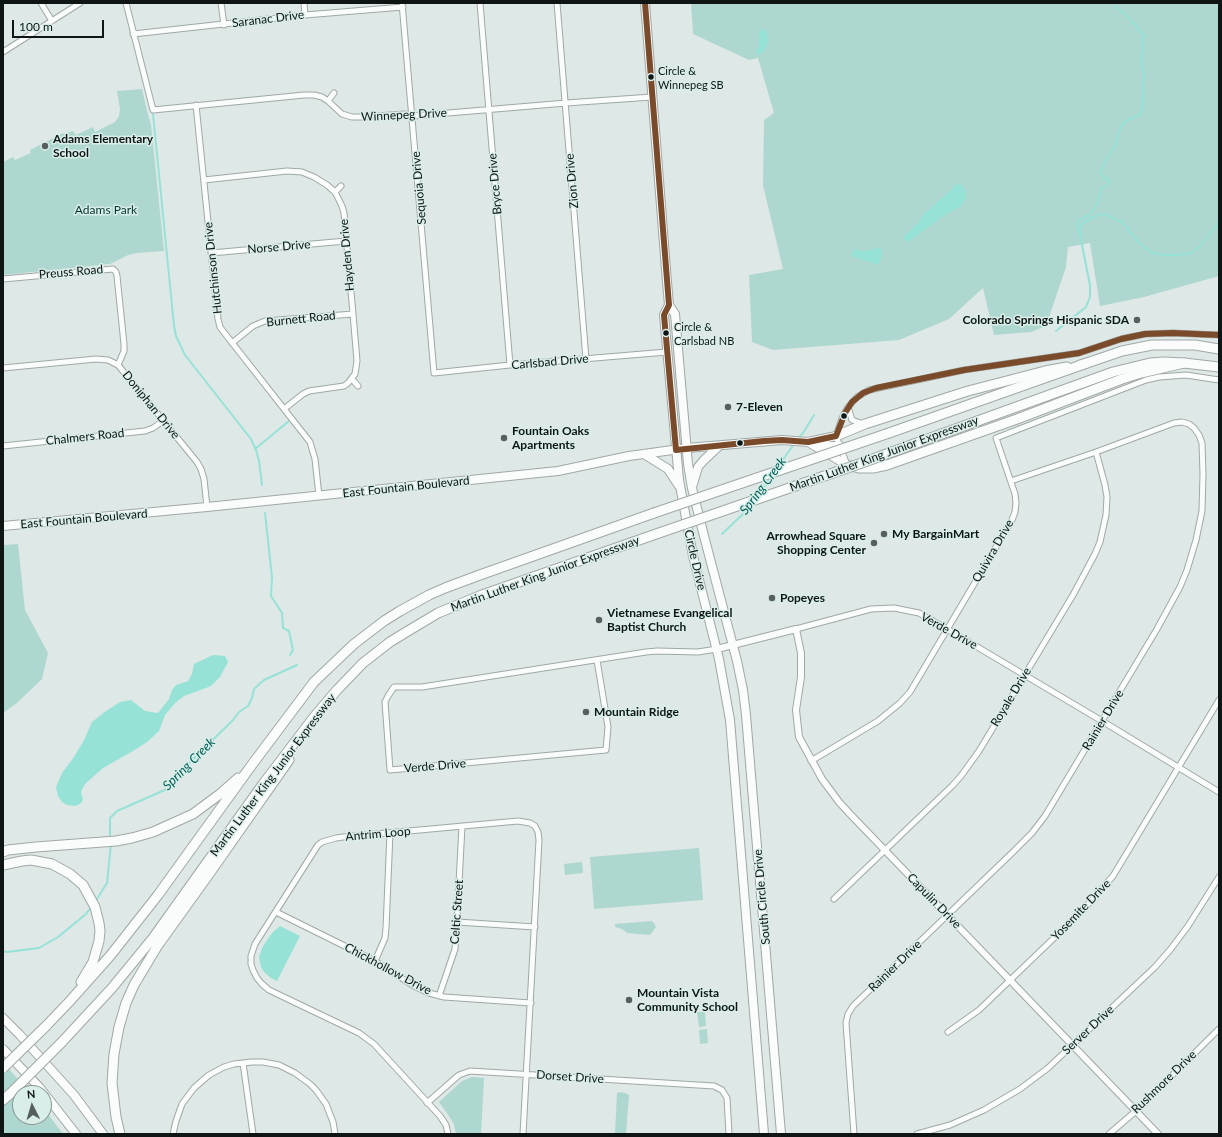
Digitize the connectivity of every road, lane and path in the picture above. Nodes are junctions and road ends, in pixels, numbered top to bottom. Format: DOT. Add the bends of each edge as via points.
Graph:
graph roads {
  1 [pos="41,3"];
  2 [pos="80,3"];
  3 [pos="126,3"];
  4 [pos="221,3"];
  5 [pos="304,3"];
  6 [pos="480,3"];
  7 [pos="557,3"];
  8 [pos="645,3"];
  9 [pos="402,5"];
  10 [pos="305,15"];
  11 [pos="52,20"];
  12 [pos="224,24"];
  13 [pos="133,34"];
  14 [pos="3,52"];
  15 [pos="334,93"];
  16 [pos="652,97"];
  17 [pos="328,101"];
  18 [pos="566,103"];
  19 [pos="196,105"];
  20 [pos="489,110"];
  21 [pos="413,116"];
  22 [pos="204,180"];
  23 [pos="341,186"];
  24 [pos="335,192"];
  25 [pos="346,241"];
  26 [pos="212,253"];
  27 [pos="3,279"];
  28 [pos="669,304"];
  29 [pos="353,314"];
  30 [pos="1219,335"];
  31 [pos="232,343"];
  32 [pos="1219,348"];
  33 [pos="667,352"];
  34 [pos="586,359"];
  35 [pos="1087,363"];
  36 [pos="1184,363"];
  37 [pos="118,365"];
  38 [pos="510,365"];
  39 [pos="1219,367"];
  40 [pos="3,368"];
  41 [pos="434,373"];
  42 [pos="352,380"];
  43 [pos="1219,380"];
  44 [pos="358,386"];
  45 [pos="848,407"];
  46 [pos="284,409"];
  47 [pos="164,421"];
  48 [pos="865,424"];
  49 [pos="836,436"];
  50 [pos="812,444"];
  51 [pos="3,446"];
  52 [pos="719,446"];
  53 [pos="840,446"];
  54 [pos="687,448"];
  55 [pos="676,450"];
  56 [pos="1096,452"];
  57 [pos="644,454"];
  58 [pos="847,465"];
  59 [pos="1010,481"];
  60 [pos="692,488"];
  61 [pos="681,491"];
  62 [pos="319,496"];
  63 [pos="207,507"];
  64 [pos="3,526"];
  65 [pos="796,628"];
  66 [pos="947,629"];
  67 [pos="732,645"];
  68 [pos="717,649"];
  69 [pos="597,660"];
  70 [pos="737,661"];
  71 [pos="721,669"];
  72 [pos="1025,675"];
  73 [pos="1219,700"];
  74 [pos="314,718"];
  75 [pos="1102,721"];
  76 [pos="811,761"];
  77 [pos="251,766"];
  78 [pos="1179,767"];
  79 [pos="1219,792"];
  80 [pos="462,826"];
  81 [pos="390,833"];
  82 [pos="884,850"];
  83 [pos="3,852"];
  84 [pos="3,865"];
  85 [pos="1219,877"];
  86 [pos="834,899"];
  87 [pos="276,912"];
  88 [pos="947,916"];
  89 [pos="457,922"];
  90 [pos="535,927"];
  91 [pos="375,961"];
  92 [pos="1011,980"];
  93 [pos="439,996"];
  94 [pos="69,1002"];
  95 [pos="531,1003"];
  96 [pos="3,1018"];
  97 [pos="1219,1029"];
  98 [pos="948,1032"];
  99 [pos="1073,1045"];
  100 [pos="3,1049"];
  101 [pos="243,1063"];
  102 [pos="3,1068"];
  103 [pos="527,1075"];
  104 [pos="3,1100"];
  105 [pos="428,1103"];
  106 [pos="1136,1111"];
  107 [pos="76,1134"];
  108 [pos="103,1134"];
  109 [pos="120,1134"];
  110 [pos="173,1134"];
  111 [pos="253,1134"];
  112 [pos="335,1134"];
  113 [pos="448,1134"];
  114 [pos="523,1134"];
  115 [pos="729,1134"];
  116 [pos="764,1134"];
  117 [pos="781,1134"];
  118 [pos="854,1134"];
  119 [pos="917,1134"];
  120 [pos="1109,1134"];
  121 [pos="1158,1134"];
  1 -- 11 [label="street"];
  2 -- 11 [label="street"];
  3 -- 13 [label="street, Winnepeg Drive"];
  4 -- 12 [label="street"];
  5 -- 10 [label="street"];
  6 -- 20 [label="street, Bryce Drive"];
  7 -- 18 [label="street, Zion Drive"];
  8 -- 16 [label="main road"];
  9 -- 10 [label="street, Saranac Drive"];
  9 -- 21 [label="street, Sequoia Drive"];
  10 -- 12 [label="street, Saranac Drive"];
  11 -- 14 [label="street"];
  12 -- 13 [label="street, Saranac Drive"];
  13 -- 19 [label="street, Winnepeg Drive" via="154,110"];
  15 -- 17 [label="street"];
  16 -- 18 [label="street, Winnepeg Drive"];
  16 -- 28 [label="main road"];
  17 -- 19 [label="street, Winnepeg Drive" via="314,95 304,95"];
  17 -- 21 [label="street, Winnepeg Drive" via="342,114 352,117 405,114"];
  18 -- 20 [label="street, Winnepeg Drive"];
  18 -- 34 [label="street, Zion Drive"];
  19 -- 22 [label="street, Hutchinson Drive"];
  20 -- 21 [label="street, Winnepeg Drive"];
  20 -- 38 [label="street, Bryce Drive"];
  21 -- 41 [label="street, Sequoia Drive"];
  22 -- 24 [label="street, Hayden Drive" via="302,172 314,176"];
  22 -- 26 [label="street, Hutchinson Drive"];
  23 -- 24 [label="street"];
  24 -- 25 [label="street, Hayden Drive" via="344,213"];
  25 -- 26 [label="street, Norse Drive"];
  25 -- 29 [label="street, Hayden Drive"];
  26 -- 31 [label="street, Hutchinson Drive" via="218,319 220,327"];
  27 -- 37 [label="street, Preuss Road" via="113,269 117,276 124,344"];
  28 -- 33 [label="main road" via="664,314"];
  28 -- 54 [label="main road" via="675,314"];
  29 -- 31 [label="street, Burnett Road" via="265,321 253,326"];
  29 -- 42 [label="street, Hayden Drive" via="356,361"];
  30 -- 45 [label="street" via="1172,332 1145,334 1079,353 964,370 876,388 863,393"];
  31 -- 46 [label="street, Hutchinson Drive"];
  32 -- 35 [label="highway" via="1152,345 1122,351"];
  33 -- 34 [label="street, Carlsbad Drive"];
  33 -- 55 [label="main road"];
  34 -- 38 [label="street, Carlsbad Drive"];
  35 -- 48 [label="highway" via="968,391"];
  35 -- 77 [label="highway, Martin Luther King Junior Expressway, bridge" via="461,581 415,602 384,621 348,649 314,682"];
  36 -- 39 [label="highway"];
  36 -- 58 [label="highway" via="1122,379 887,465 858,468"];
  36 -- 74 [label="highway, Martin Luther King Junior Expressway, bridge" via="1150,363 1113,372 859,464 482,595 438,613 375,653 337,690"];
  37 -- 40 [label="street, Doniphan Drive" via="108,360 96,359"];
  37 -- 47 [label="street, Doniphan Drive"];
  38 -- 41 [label="street, Carlsbad Drive"];
  42 -- 44 [label="street"];
  42 -- 46 [label="street" via="344,386 309,391"];
  43 -- 59 [label="street, Quivira Drive" via="1186,375 1146,380 996,438"];
  45 -- 48 [label="street" via="852,420"];
  45 -- 49 [label="street"];
  46 -- 62 [label="street, Hutchinson Drive" via="310,442 315,459"];
  47 -- 51 [label="street, Chalmers Road" via="145,431"];
  47 -- 63 [label="street, Doniphan Drive" via="201,469"];
  48 -- 49 [label="highway"];
  49 -- 50 [label="main road, East Fountain Boulevard"];
  49 -- 53 [label="street"];
  50 -- 52 [label="main road, East Fountain Boulevard" via="782,440"];
  50 -- 53 [label="main road"];
  50 -- 58 [label="main road, East Fountain Boulevard"];
  52 -- 54 [label="main road, East Fountain Boulevard"];
  52 -- 60 [label="main road" via="698,467"];
  53 -- 58 [label="street"];
  54 -- 55 [label="main road, East Fountain Boulevard"];
  54 -- 60 [label="main road, Circle Drive"];
  55 -- 57 [label="main road, East Fountain Boulevard"];
  55 -- 61 [label="main road, Circle Drive"];
  56 -- 59 [label="street, Rainier Drive"];
  56 -- 72 [label="street, Royale Drive" via="1107,497 1100,542 1073,595"];
  56 -- 75 [label="street, Rainier Drive" via="1182,422 1189,424 1199,435 1202,443 1203,474 1201,518 1187,570 1157,629"];
  57 -- 61 [label="main road" via="668,469"];
  57 -- 62 [label="main road, East Fountain Boulevard" via="558,471"];
  59 -- 66 [label="street, Quivira Drive" via="1016,503 1012,520"];
  60 -- 67 [label="main road, Circle Drive"];
  61 -- 68 [label="main road, Circle Drive" via="693,556"];
  62 -- 63 [label="main road, East Fountain Boulevard"];
  63 -- 64 [label="main road, East Fountain Boulevard"];
  65 -- 66 [label="street, Verde Drive" via="871,609 894,608 919,613"];
  65 -- 67 [label="street, Verde Drive"];
  65 -- 76 [label="street, Capulin Drive" via="801,653 801,677 796,710 799,737"];
  66 -- 72 [label="street, Verde Drive"];
  66 -- 76 [label="street, Quivira Drive" via="910,692 900,703 878,721"];
  67 -- 68 [label="street, Verde Drive"];
  67 -- 70 [label="main road, Circle Drive"];
  68 -- 69 [label="street, Verde Drive" via="698,652 657,651"];
  68 -- 71 [label="main road, Circle Drive"];
  69 -- 69 [label="street, Verde Drive" via="422,687 394,687 386,702 390,770 606,750 608,727"];
  70 -- 117 [label="main road, South Circle Drive" via="746,716"];
  71 -- 116 [label="main road, South Circle Drive" via="730,720"];
  72 -- 75 [label="street, Verde Drive"];
  72 -- 82 [label="street, Royale Drive" via="979,752 961,776"];
  73 -- 78 [label="street, Yosemite Drive"];
  74 -- 104 [label="highway, Martin Luther King Junior Expressway, bridge" via="263,784 153,938 112,988"];
  74 -- 109 [label="highway" via="294,753 158,945 126,1002 114,1054 112,1083"];
  75 -- 78 [label="street, Verde Drive"];
  75 -- 88 [label="street, Rainier Drive" via="1045,816 1032,833"];
  76 -- 82 [label="street, Capulin Drive" via="839,802"];
  77 -- 83 [label="highway" via="193,814 153,832 116,841"];
  77 -- 94 [label="highway, Martin Luther King Junior Expressway" via="158,895 115,950"];
  78 -- 79 [label="street, Verde Drive"];
  78 -- 92 [label="street, Yosemite Drive" via="1113,876 1082,911"];
  80 -- 81 [label="street, Antrim Loop"];
  80 -- 89 [label="street, Celtic Street"];
  80 -- 90 [label="street, Antrim Loop" via="518,821 535,826 539,840"];
  81 -- 87 [label="street, Antrim Loop" via="336,838 322,842"];
  81 -- 91 [label="street" via="385,938"];
  82 -- 86 [label="street, Royale Drive"];
  82 -- 88 [label="street, Capulin Drive"];
  84 -- 94 [label="highway" via="31,860 61,868 83,885 95,907 99,927 98,948 89,969"];
  85 -- 99 [label="street, Server Drive" via="1170,950"];
  87 -- 91 [label="street, Chickhollow Drive"];
  87 -- 105 [label="street, Antrim Loop" via="252,950 251,964 257,978 269,990 368,1039"];
  88 -- 92 [label="street, Capulin Drive"];
  88 -- 118 [label="street, Rainier Drive" via="853,1006 848,1014 846,1023"];
  89 -- 90 [label="street"];
  89 -- 93 [label="street, Celtic Street" via="455,949"];
  90 -- 95 [label="street, Antrim Loop"];
  91 -- 93 [label="street, Chickhollow Drive" via="423,990"];
  92 -- 98 [label="street, Yosemite Drive" via="980,1010"];
  92 -- 99 [label="street, Capulin Drive"];
  93 -- 95 [label="street, Chickhollow Drive"];
  94 -- 102 [label="highway, Martin Luther King Junior Expressway, bridge"];
  95 -- 103 [label="street, Antrim Loop"];
  96 -- 108 [label="main road" via="74,1095"];
  97 -- 106 [label="street, Rushmore Drive"];
  99 -- 106 [label="street, Capulin Drive"];
  99 -- 119 [label="street, Server Drive" via="1035,1078 1003,1100 967,1118"];
  100 -- 107 [label="main road" via="40,1088"];
  101 -- 110 [label="street" via="217,1070 194,1088 182,1104"];
  101 -- 111 [label="street"];
  101 -- 112 [label="street" via="263,1062 279,1065 303,1078 326,1104"];
  103 -- 105 [label="street, Dorset Drive" via="465,1072 459,1074"];
  103 -- 114 [label="street, Antrim Loop"];
  103 -- 115 [label="street, Dorset Drive" via="714,1086 722,1090 727,1098"];
  105 -- 113 [label="street, Antrim Loop" via="444,1121"];
  106 -- 120 [label="street, Rushmore Drive"];
  106 -- 121 [label="street, Capulin Drive"];
}
